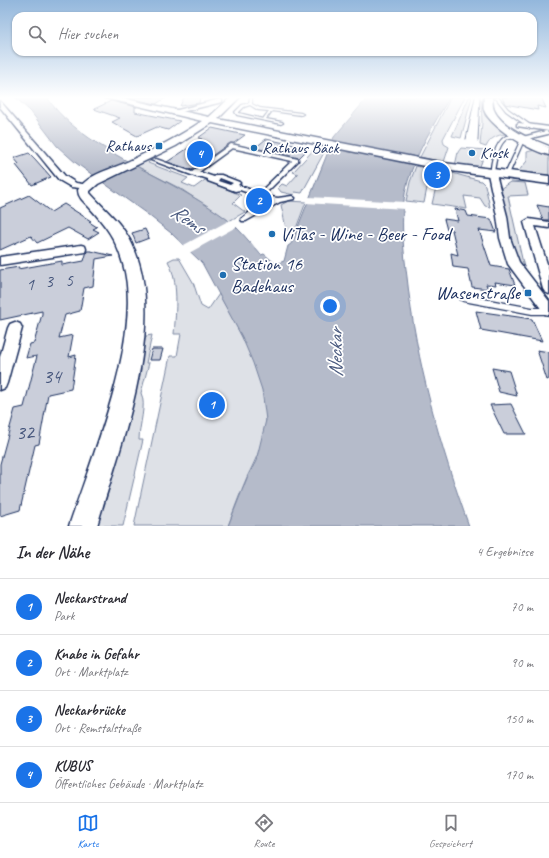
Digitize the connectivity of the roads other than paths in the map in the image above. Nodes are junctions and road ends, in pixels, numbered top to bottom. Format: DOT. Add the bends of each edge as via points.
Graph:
graph roads {
  1 [pos="15,122"];
  2 [pos="207,122"];
  3 [pos="218,122"];
  4 [pos="273,122"];
  5 [pos="500,122"];
  6 [pos="515,122"];
  7 [pos="523,122"];
  8 [pos="281,123"];
  9 [pos="549,130"];
  10 [pos="543,135"];
  11 [pos="523,138"];
  12 [pos="549,147"];
  13 [pos="549,152"];
  14 [pos="154,160"];
  15 [pos="295,162"];
  16 [pos="492,174"];
  17 [pos="201,176"];
  18 [pos="509,176"];
  19 [pos="549,180"];
  20 [pos="88,186"];
  21 [pos="261,198"];
  22 [pos="292,198"];
  23 [pos="278,200"];
  24 [pos="254,213"];
  25 [pos="244,219"];
  26 [pos="549,225"];
  27 [pos="81,249"];
  28 [pos="0,261"];
  29 [pos="549,289"];
  30 [pos="463,298"];
  31 [pos="549,311"];
  32 [pos="15,328"];
  33 [pos="0,383"];
  34 [pos="83,526"];
  1 -- 20 [label="street" via="62,178 74,185"];
  2 -- 20 [label="main road"];
  3 -- 16 [label="main road" via="434,165"];
  4 -- 8 [label="lane"];
  5 -- 11 [label="main road"];
  6 -- 10 [label="main road"];
  7 -- 10 [label="lane"];
  9 -- 10 [label="street"];
  10 -- 11 [label="street"];
  11 -- 12 [label="lane"];
  11 -- 13 [label="main road"];
  11 -- 16 [label="lane" via="509,137 503,140 497,150"];
  11 -- 18 [label="lane" via="508,172"];
  14 -- 17 [label="street"];
  15 -- 17 [label="street" via="296,160 231,146 196,172"];
  15 -- 17 [label="street" via="260,195 233,186 237,183 219,176 215,180"];
  15 -- 21 [label="street" via="299,163"];
  16 -- 18 [label="main road"];
  16 -- 31 [label="street" via="505,238 514,264"];
  17 -- 21 [label="street"];
  18 -- 19 [label="main road"];
  20 -- 34 [label="main road" via="84,194 115,227 129,255 134,272 136,319 122,401"];
  21 -- 23 [label="street"];
  21 -- 24 [label="street" via="252,206"];
  22 -- 23 [label="street"];
  23 -- 24 [label="street"];
  24 -- 25 [label="street"];
  26 -- 29 [label="street" via="529,222"];
  27 -- 28 [label="street"];
  30 -- 31 [label="lane" via="532,311"];
  32 -- 33 [label="street"];
}
